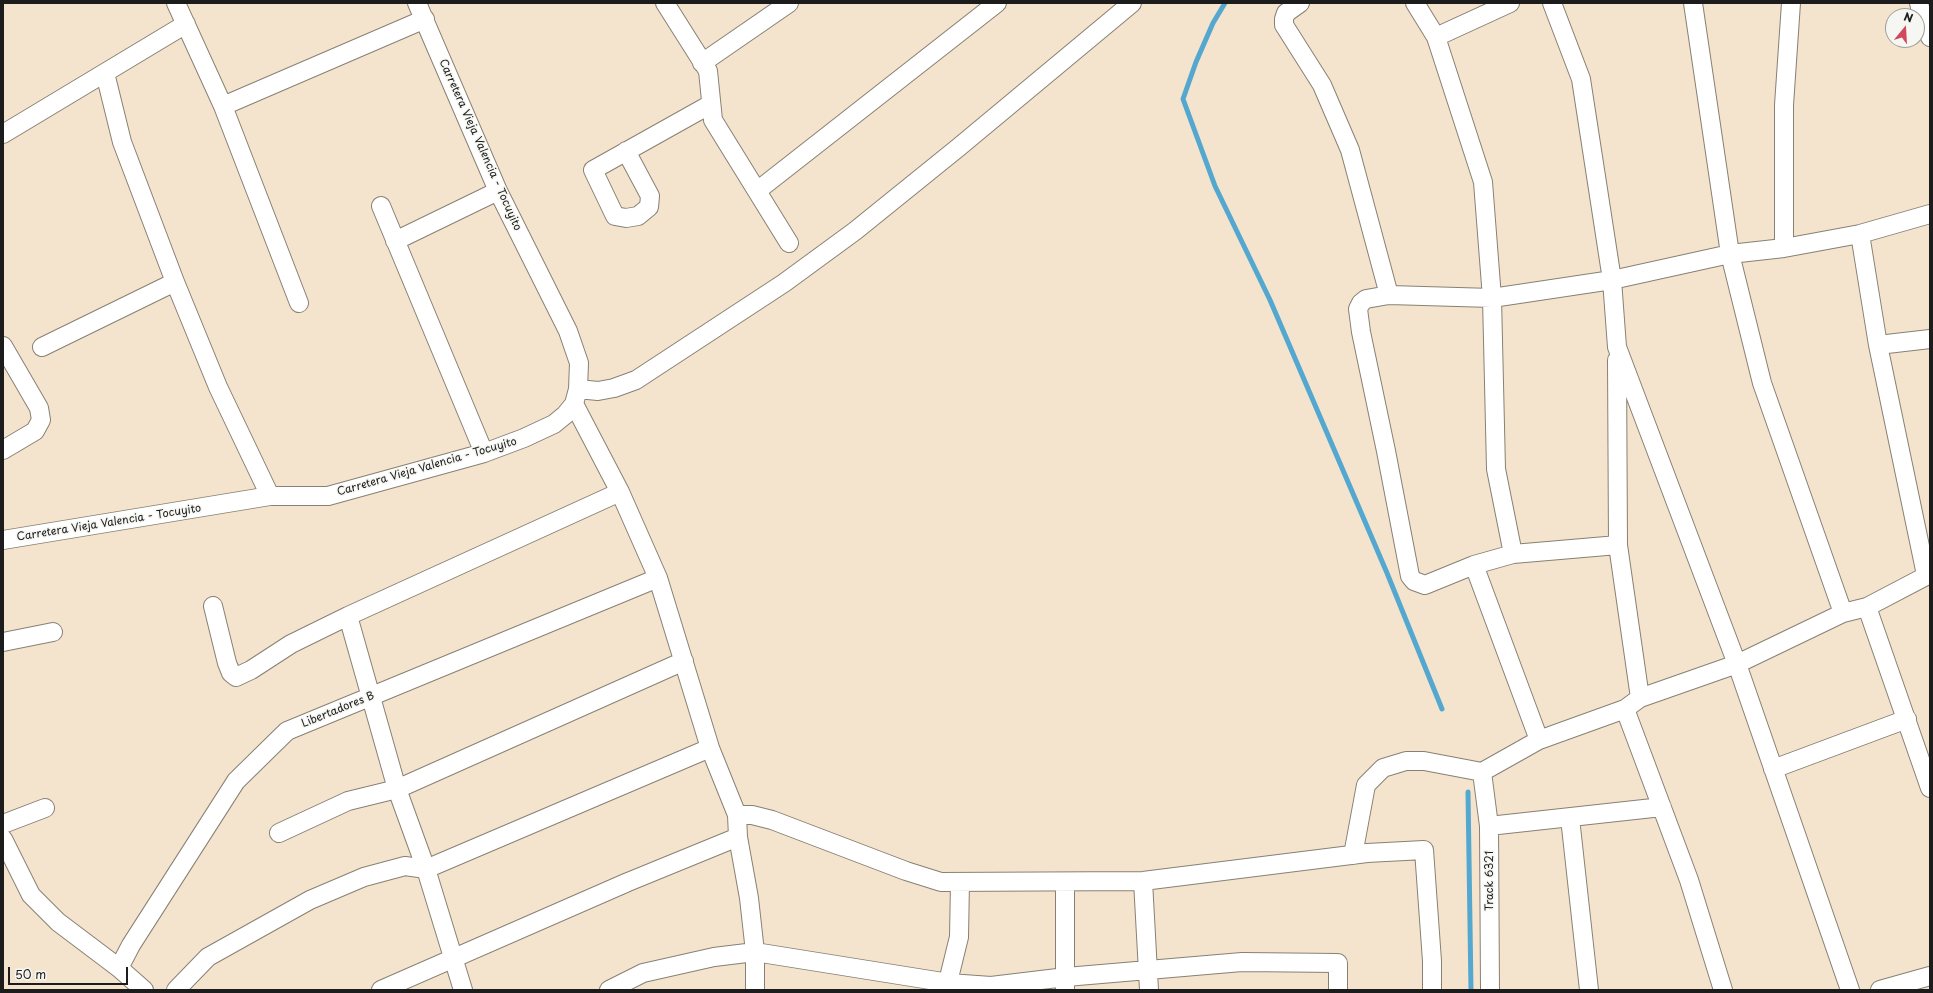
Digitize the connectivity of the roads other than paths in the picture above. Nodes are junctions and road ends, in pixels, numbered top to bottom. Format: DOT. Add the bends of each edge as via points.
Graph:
graph roads {
  1 [pos="176,3"];
  2 [pos="417,3"];
  3 [pos="665,3"];
  4 [pos="789,3"];
  5 [pos="997,3"];
  6 [pos="1132,3"];
  7 [pos="1300,3"];
  8 [pos="1415,3"];
  9 [pos="1510,3"];
  10 [pos="1552,3"];
  11 [pos="1692,3"];
  12 [pos="1791,3"];
  13 [pos="1923,7"];
  14 [pos="424,20"];
  15 [pos="186,24"];
  16 [pos="1436,37"];
  17 [pos="1930,37"];
  18 [pos="702,62"];
  19 [pos="105,73"];
  20 [pos="711,104"];
  21 [pos="223,106"];
  22 [pos="3,134"];
  23 [pos="626,152"];
  24 [pos="498,191"];
  25 [pos="757,191"];
  26 [pos="381,206"];
  27 [pos="1930,214"];
  28 [pos="1860,234"];
  29 [pos="396,241"];
  30 [pos="789,243"];
  31 [pos="1784,248"];
  32 [pos="1730,254"];
  33 [pos="1612,280"];
  34 [pos="175,282"];
  35 [pos="1389,295"];
  36 [pos="1492,298"];
  37 [pos="299,303"];
  38 [pos="1930,338"];
  39 [pos="1878,345"];
  40 [pos="3,346"];
  41 [pos="42,347"];
  42 [pos="1617,347"];
  43 [pos="576,396"];
  44 [pos="3,450"];
  45 [pos="484,452"];
  46 [pos="620,492"];
  47 [pos="270,496"];
  48 [pos="3,540"];
  49 [pos="1618,545"];
  50 [pos="1513,554"];
  51 [pos="1474,565"];
  52 [pos="1928,574"];
  53 [pos="658,578"];
  54 [pos="213,606"];
  55 [pos="1867,607"];
  56 [pos="1843,613"];
  57 [pos="348,616"];
  58 [pos="53,632"];
  59 [pos="3,642"];
  60 [pos="684,661"];
  61 [pos="1737,664"];
  62 [pos="372,696"];
  63 [pos="1640,698"];
  64 [pos="1625,709"];
  65 [pos="1907,719"];
  66 [pos="1539,740"];
  67 [pos="710,748"];
  68 [pos="1773,769"];
  69 [pos="1482,772"];
  70 [pos="1930,788"];
  71 [pos="397,789"];
  72 [pos="1662,807"];
  73 [pos="45,808"];
  74 [pos="737,815"];
  75 [pos="1570,818"];
  76 [pos="3,824"];
  77 [pos="1489,826"];
  78 [pos="279,833"];
  79 [pos="738,837"];
  80 [pos="3,839"];
  81 [pos="1353,855"];
  82 [pos="426,869"];
  83 [pos="1143,880"];
  84 [pos="960,882"];
  85 [pos="1065,882"];
  86 [pos="755,952"];
  87 [pos="454,959"];
  88 [pos="119,968"];
  89 [pos="1148,971"];
  90 [pos="1930,976"];
  91 [pos="1065,984"];
  92 [pos="947,986"];
  93 [pos="144,990"];
  94 [pos="176,990"];
  95 [pos="381,990"];
  96 [pos="463,990"];
  97 [pos="609,990"];
  98 [pos="755,990"];
  99 [pos="1148,990"];
  100 [pos="1338,990"];
  101 [pos="1432,990"];
  102 [pos="1490,990"];
  103 [pos="1589,990"];
  104 [pos="1723,990"];
  105 [pos="1850,990"];
  106 [pos="1880,990"];
  1 -- 15 [label="street"];
  2 -- 14 [label="street, Carretera Vieja Valencia - Tocuyito"];
  3 -- 18 [label="street"];
  4 -- 18 [label="street"];
  5 -- 25 [label="street"];
  6 -- 43 [label="street" via="855,231 784,283 636,380 614,388"];
  7 -- 35 [label="street" via="1286,12 1284,25 1322,85 1350,150"];
  8 -- 16 [label="street"];
  9 -- 16 [label="street"];
  10 -- 33 [label="street" via="1581,79"];
  11 -- 32 [label="street"];
  12 -- 31 [label="street" via="1784,105"];
  13 -- 17 [label="street"];
  14 -- 21 [label="street"];
  14 -- 24 [label="street, Carretera Vieja Valencia - Tocuyito"];
  15 -- 19 [label="street"];
  15 -- 21 [label="street"];
  16 -- 36 [label="street" via="1483,182"];
  18 -- 20 [label="street" via="708,71"];
  19 -- 22 [label="street"];
  19 -- 34 [label="street" via="122,142"];
  20 -- 23 [label="street"];
  20 -- 25 [label="street" via="712,120"];
  21 -- 37 [label="street"];
  24 -- 29 [label="street"];
  24 -- 43 [label="street, Carretera Vieja Valencia - Tocuyito" via="568,331 579,363"];
  25 -- 30 [label="street"];
  26 -- 29 [label="street"];
  27 -- 28 [label="street"];
  28 -- 31 [label="street"];
  28 -- 39 [label="street"];
  29 -- 45 [label="street"];
  31 -- 32 [label="street"];
  32 -- 33 [label="street"];
  32 -- 56 [label="street" via="1762,383"];
  33 -- 36 [label="street"];
  33 -- 42 [label="street"];
  34 -- 41 [label="street"];
  34 -- 47 [label="street" via="218,387"];
  35 -- 36 [label="street"];
  35 -- 51 [label="street" via="1366,299 1358,309 1410,576 1419,584 1425,585"];
  36 -- 50 [label="street" via="1496,469"];
  38 -- 39 [label="street"];
  39 -- 52 [label="street"];
  40 -- 44 [label="street" via="39,408 41,420 35,432"];
  42 -- 49 [label="street"];
  42 -- 61 [label="street"];
  43 -- 45 [label="street, Carretera Vieja Valencia - Tocuyito" via="565,415 554,424"];
  43 -- 46 [label="street"];
  45 -- 47 [label="street, Carretera Vieja Valencia - Tocuyito" via="328,496"];
  46 -- 53 [label="street"];
  46 -- 57 [label="street"];
  47 -- 48 [label="street, Carretera Vieja Valencia - Tocuyito"];
  49 -- 50 [label="street"];
  49 -- 63 [label="street"];
  50 -- 51 [label="street"];
  51 -- 66 [label="street"];
  52 -- 55 [label="street"];
  53 -- 60 [label="street"];
  53 -- 62 [label="street, Libertadores B"];
  54 -- 57 [label="street" via="227,663 231,673 236,677 291,644"];
  55 -- 56 [label="street"];
  55 -- 65 [label="street"];
  56 -- 61 [label="street"];
  57 -- 62 [label="street"];
  58 -- 59 [label="street"];
  60 -- 67 [label="street"];
  60 -- 71 [label="street"];
  61 -- 63 [label="street"];
  61 -- 68 [label="street"];
  62 -- 71 [label="street"];
  62 -- 88 [label="street, Libertadores B" via="287,731 236,781 131,945"];
  63 -- 64 [label="street"];
  64 -- 66 [label="street"];
  64 -- 72 [label="street"];
  65 -- 68 [label="street"];
  65 -- 70 [label="street"];
  66 -- 69 [label="street"];
  67 -- 74 [label="street"];
  67 -- 82 [label="street"];
  68 -- 105 [label="street"];
  69 -- 77 [label="street, Track 6321"];
  69 -- 81 [label="street" via="1424,761 1406,761 1383,768 1366,785"];
  71 -- 78 [label="street" via="348,801"];
  71 -- 82 [label="street"];
  72 -- 75 [label="street"];
  72 -- 104 [label="street" via="1689,880"];
  73 -- 76 [label="street"];
  74 -- 79 [label="street"];
  74 -- 84 [label="street" via="752,815 772,820 941,882"];
  75 -- 77 [label="street"];
  75 -- 103 [label="street"];
  77 -- 102 [label="street, Track 6321"];
  79 -- 86 [label="street"];
  79 -- 87 [label="street" via="628,882"];
  80 -- 88 [label="street" via="31,895 58,922"];
  81 -- 83 [label="street"];
  81 -- 101 [label="street" via="1424,850"];
  82 -- 87 [label="street"];
  82 -- 94 [label="street" via="405,866 364,877 310,900 208,958"];
  83 -- 85 [label="street"];
  83 -- 89 [label="street"];
  84 -- 85 [label="street"];
  84 -- 92 [label="street" via="959,937"];
  85 -- 91 [label="street"];
  86 -- 92 [label="street"];
  86 -- 97 [label="street" via="714,957 643,973"];
  86 -- 98 [label="street"];
  87 -- 95 [label="street"];
  87 -- 96 [label="street"];
  88 -- 93 [label="street"];
  89 -- 91 [label="street"];
  89 -- 99 [label="street"];
  89 -- 100 [label="street" via="1242,962 1338,963"];
  90 -- 106 [label="street"];
  91 -- 92 [label="street"];
}
